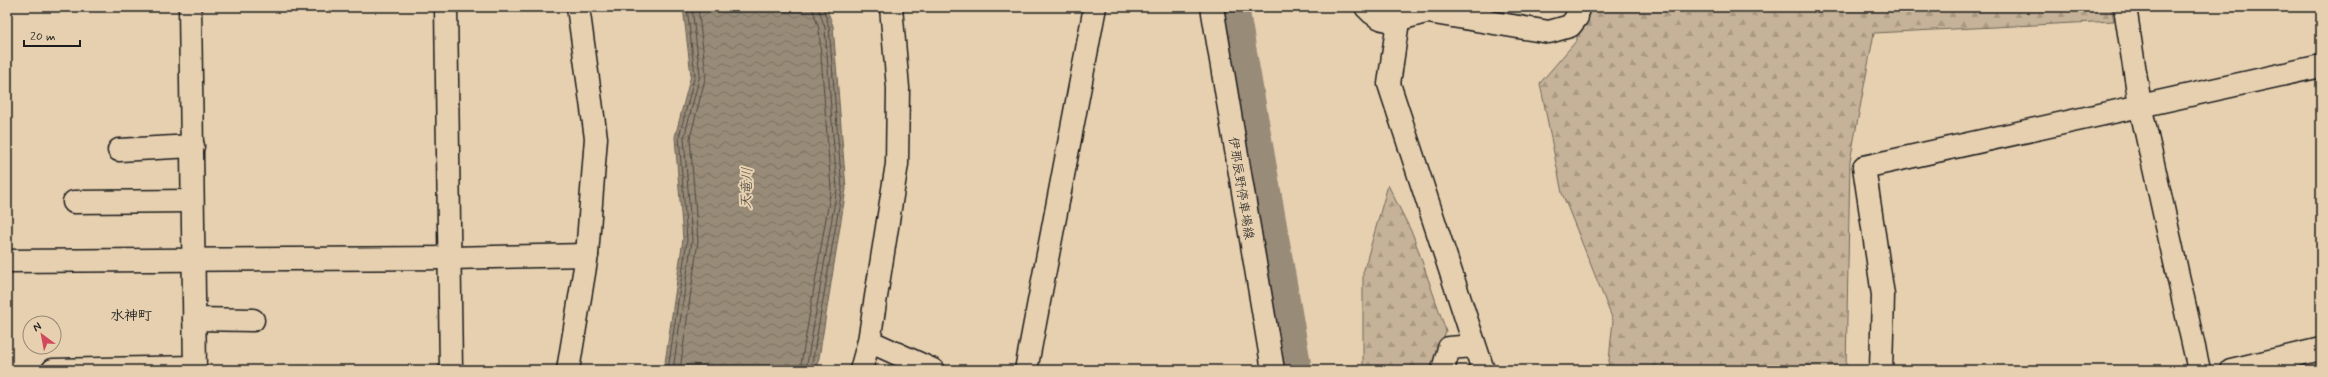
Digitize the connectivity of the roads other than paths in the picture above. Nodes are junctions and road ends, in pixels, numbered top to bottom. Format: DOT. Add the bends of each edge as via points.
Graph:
graph roads {
  1 [pos="190,7"];
  2 [pos="446,7"];
  3 [pos="578,7"];
  4 [pos="891,7"];
  5 [pos="1095,7"];
  6 [pos="1212,7"];
  7 [pos="1366,7"];
  8 [pos="1577,7"];
  9 [pos="2125,7"];
  10 [pos="1393,14"];
  11 [pos="2321,66"];
  12 [pos="2140,105"];
  13 [pos="193,146"];
  14 [pos="119,150"];
  15 [pos="192,201"];
  16 [pos="74,202"];
  17 [pos="587,255"];
  18 [pos="451,258"];
  19 [pos="194,259"];
  20 [pos="7,261"];
  21 [pos="194,319"];
  22 [pos="253,320"];
  23 [pos="869,341"];
  24 [pos="1474,346"];
  25 [pos="2321,349"];
  26 [pos="195,369"];
  27 [pos="53,370"];
  28 [pos="451,370"];
  29 [pos="568,370"];
  30 [pos="861,370"];
  31 [pos="933,370"];
  32 [pos="1026,370"];
  33 [pos="1272,370"];
  34 [pos="1443,370"];
  35 [pos="1483,370"];
  36 [pos="1881,370"];
  37 [pos="2200,370"];
  38 [pos="2231,370"];
  1 -- 13 [label="street"];
  2 -- 18 [label="street"];
  3 -- 17 [label="street" via="596,138"];
  4 -- 23 [label="street" via="898,88 897,164"];
  5 -- 32 [label="street"];
  6 -- 33 [label="street, 伊那辰野停車場線"];
  7 -- 10 [label="street" via="1372,15 1382,21"];
  8 -- 10 [label="street" via="1577,17 1570,26 1549,32 1428,12"];
  9 -- 12 [label="street"];
  10 -- 24 [label="street" via="1388,84"];
  11 -- 12 [label="street"];
  12 -- 36 [label="street" via="1864,167 1883,295"];
  12 -- 37 [label="street"];
  13 -- 14 [label="street"];
  13 -- 15 [label="street"];
  15 -- 16 [label="street"];
  15 -- 19 [label="street"];
  17 -- 18 [label="street"];
  17 -- 29 [label="street"];
  18 -- 19 [label="street"];
  18 -- 28 [label="street"];
  19 -- 20 [label="street"];
  19 -- 21 [label="street"];
  21 -- 22 [label="street"];
  21 -- 26 [label="street"];
  23 -- 30 [label="street"];
  23 -- 31 [label="street"];
  24 -- 34 [label="street" via="1450,348"];
  24 -- 35 [label="street"];
  25 -- 38 [label="street"];
  26 -- 27 [label="street"];
}
